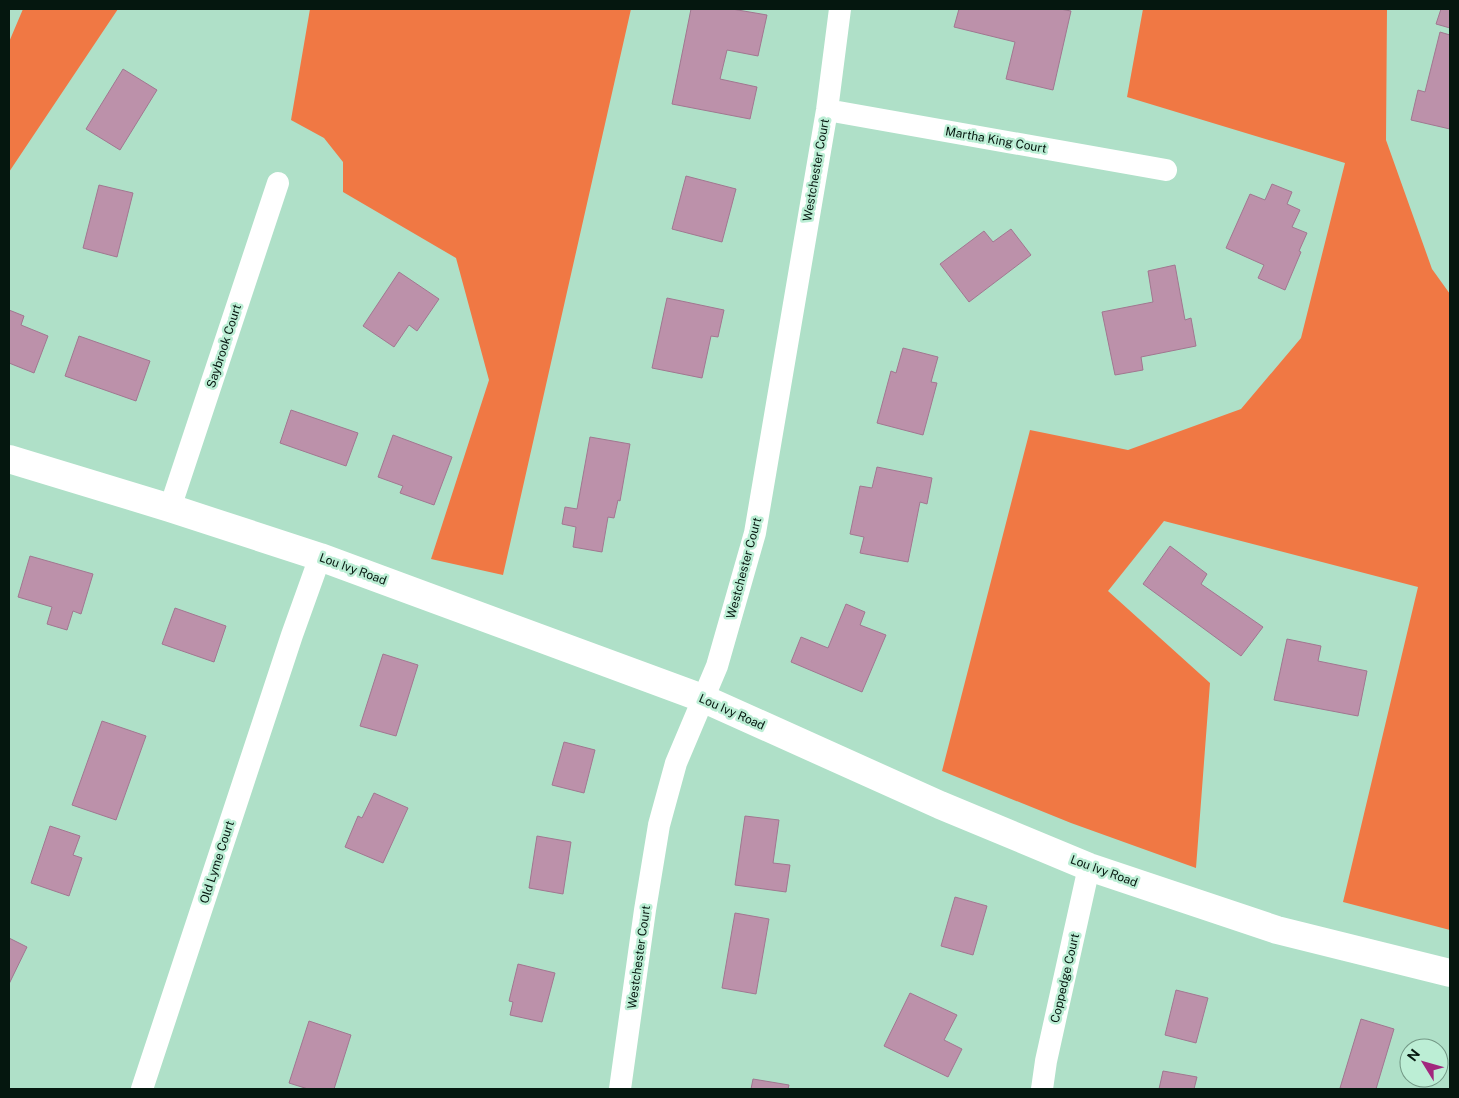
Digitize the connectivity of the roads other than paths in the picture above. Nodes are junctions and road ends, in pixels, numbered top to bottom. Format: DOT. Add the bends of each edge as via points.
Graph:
graph roads {
  1 [pos="840,9"];
  2 [pos="826,110"];
  3 [pos="1166,170"];
  4 [pos="278,184"];
  5 [pos="9,459"];
  6 [pos="170,508"];
  7 [pos="320,557"];
  8 [pos="702,698"];
  9 [pos="1089,867"];
  10 [pos="1450,973"];
  11 [pos="142,1089"];
  12 [pos="620,1089"];
  13 [pos="1042,1089"];
  1 -- 2 [label="street, Westchester Court"];
  2 -- 3 [label="street, Martha King Court"];
  2 -- 8 [label="street, Westchester Court" via="755,533 717,666"];
  4 -- 6 [label="street, Saybrook Court"];
  5 -- 6 [label="street, Lou Ivy Road"];
  6 -- 7 [label="street, Lou Ivy Road"];
  7 -- 8 [label="street, Lou Ivy Road"];
  7 -- 11 [label="street, Old Lyme Court"];
  8 -- 9 [label="street, Lou Ivy Road" via="940,805"];
  8 -- 12 [label="street, Westchester Court" via="676,763 659,826"];
  9 -- 10 [label="street, Lou Ivy Road" via="1278,930"];
  9 -- 13 [label="street, Coppedge Court"];
}
